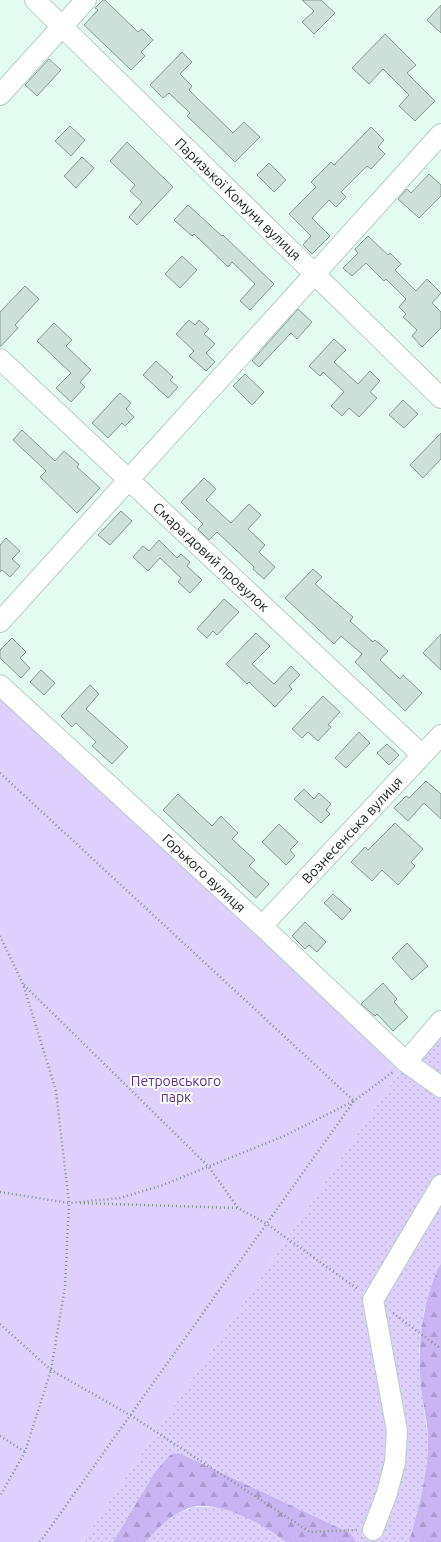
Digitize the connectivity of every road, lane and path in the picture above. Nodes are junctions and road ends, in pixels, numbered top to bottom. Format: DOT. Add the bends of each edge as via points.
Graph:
graph roads {
  1 [pos="35,0"];
  2 [pos="86,0"];
  3 [pos="62,27"];
  4 [pos="0,95"];
  5 [pos="441,134"];
  6 [pos="314,274"];
  7 [pos="0,359"];
  8 [pos="441,398"];
  9 [pos="128,480"];
  10 [pos="0,622"];
  11 [pos="0,685"];
  12 [pos="441,735"];
  13 [pos="422,755"];
  14 [pos="0,773"];
  15 [pos="262,926"];
  16 [pos="0,936"];
  17 [pos="23,984"];
  18 [pos="441,1021"];
  19 [pos="406,1062"];
  20 [pos="441,1087"];
  21 [pos="354,1101"];
  22 [pos="208,1166"];
  23 [pos="441,1184"];
  24 [pos="0,1192"];
  25 [pos="69,1203"];
  26 [pos="238,1208"];
  27 [pos="267,1224"];
  28 [pos="373,1300"];
  29 [pos="399,1317"];
  30 [pos="0,1324"];
  31 [pos="441,1349"];
  32 [pos="51,1370"];
  33 [pos="130,1415"];
  34 [pos="0,1436"];
  35 [pos="26,1452"];
  36 [pos="0,1496"];
  37 [pos="373,1530"];
  38 [pos="40,1542"];
  1 -- 3 [label="street, Паризької Комуни вулиця"];
  2 -- 3 [label="street"];
  3 -- 4 [label="street"];
  3 -- 6 [label="street, Паризької Комуни вулиця"];
  5 -- 6 [label="street"];
  6 -- 8 [label="street, Паризької Комуни вулиця"];
  6 -- 9 [label="street"];
  7 -- 9 [label="street, Смарагдовий провулок"];
  9 -- 10 [label="street"];
  9 -- 13 [label="street, Смарагдовий провулок"];
  11 -- 15 [label="street, Горького вулиця"];
  12 -- 13 [label="street, Вознесенська вулиця"];
  13 -- 15 [label="street, Вознесенська вулиця"];
  14 -- 21 [label="path"];
  15 -- 19 [label="street, Горького вулиця"];
  16 -- 17 [label="path"];
  17 -- 22 [label="path"];
  17 -- 25 [label="path" via="56,1091"];
  18 -- 19 [label="street"];
  19 -- 20 [label="street, Горького вулиця"];
  19 -- 21 [label="path"];
  21 -- 22 [label="path" via="284,1136"];
  21 -- 27 [label="path"];
  22 -- 25 [label="path" via="163,1185 120,1198"];
  22 -- 26 [label="path"];
  23 -- 28 [label="street"];
  24 -- 25 [label="path"];
  25 -- 26 [label="path"];
  25 -- 32 [label="path" via="65,1287"];
  26 -- 27 [label="path"];
  27 -- 28 [label="path"];
  27 -- 33 [label="path"];
  28 -- 37 [label="street" via="397,1430 395,1462"];
  29 -- 31 [label="path"];
  30 -- 32 [label="path"];
  32 -- 33 [label="path"];
  32 -- 35 [label="path"];
  33 -- 37 [label="path" via="310,1532"];
  33 -- 38 [label="path"];
  34 -- 35 [label="path"];
  35 -- 36 [label="path"];
}
